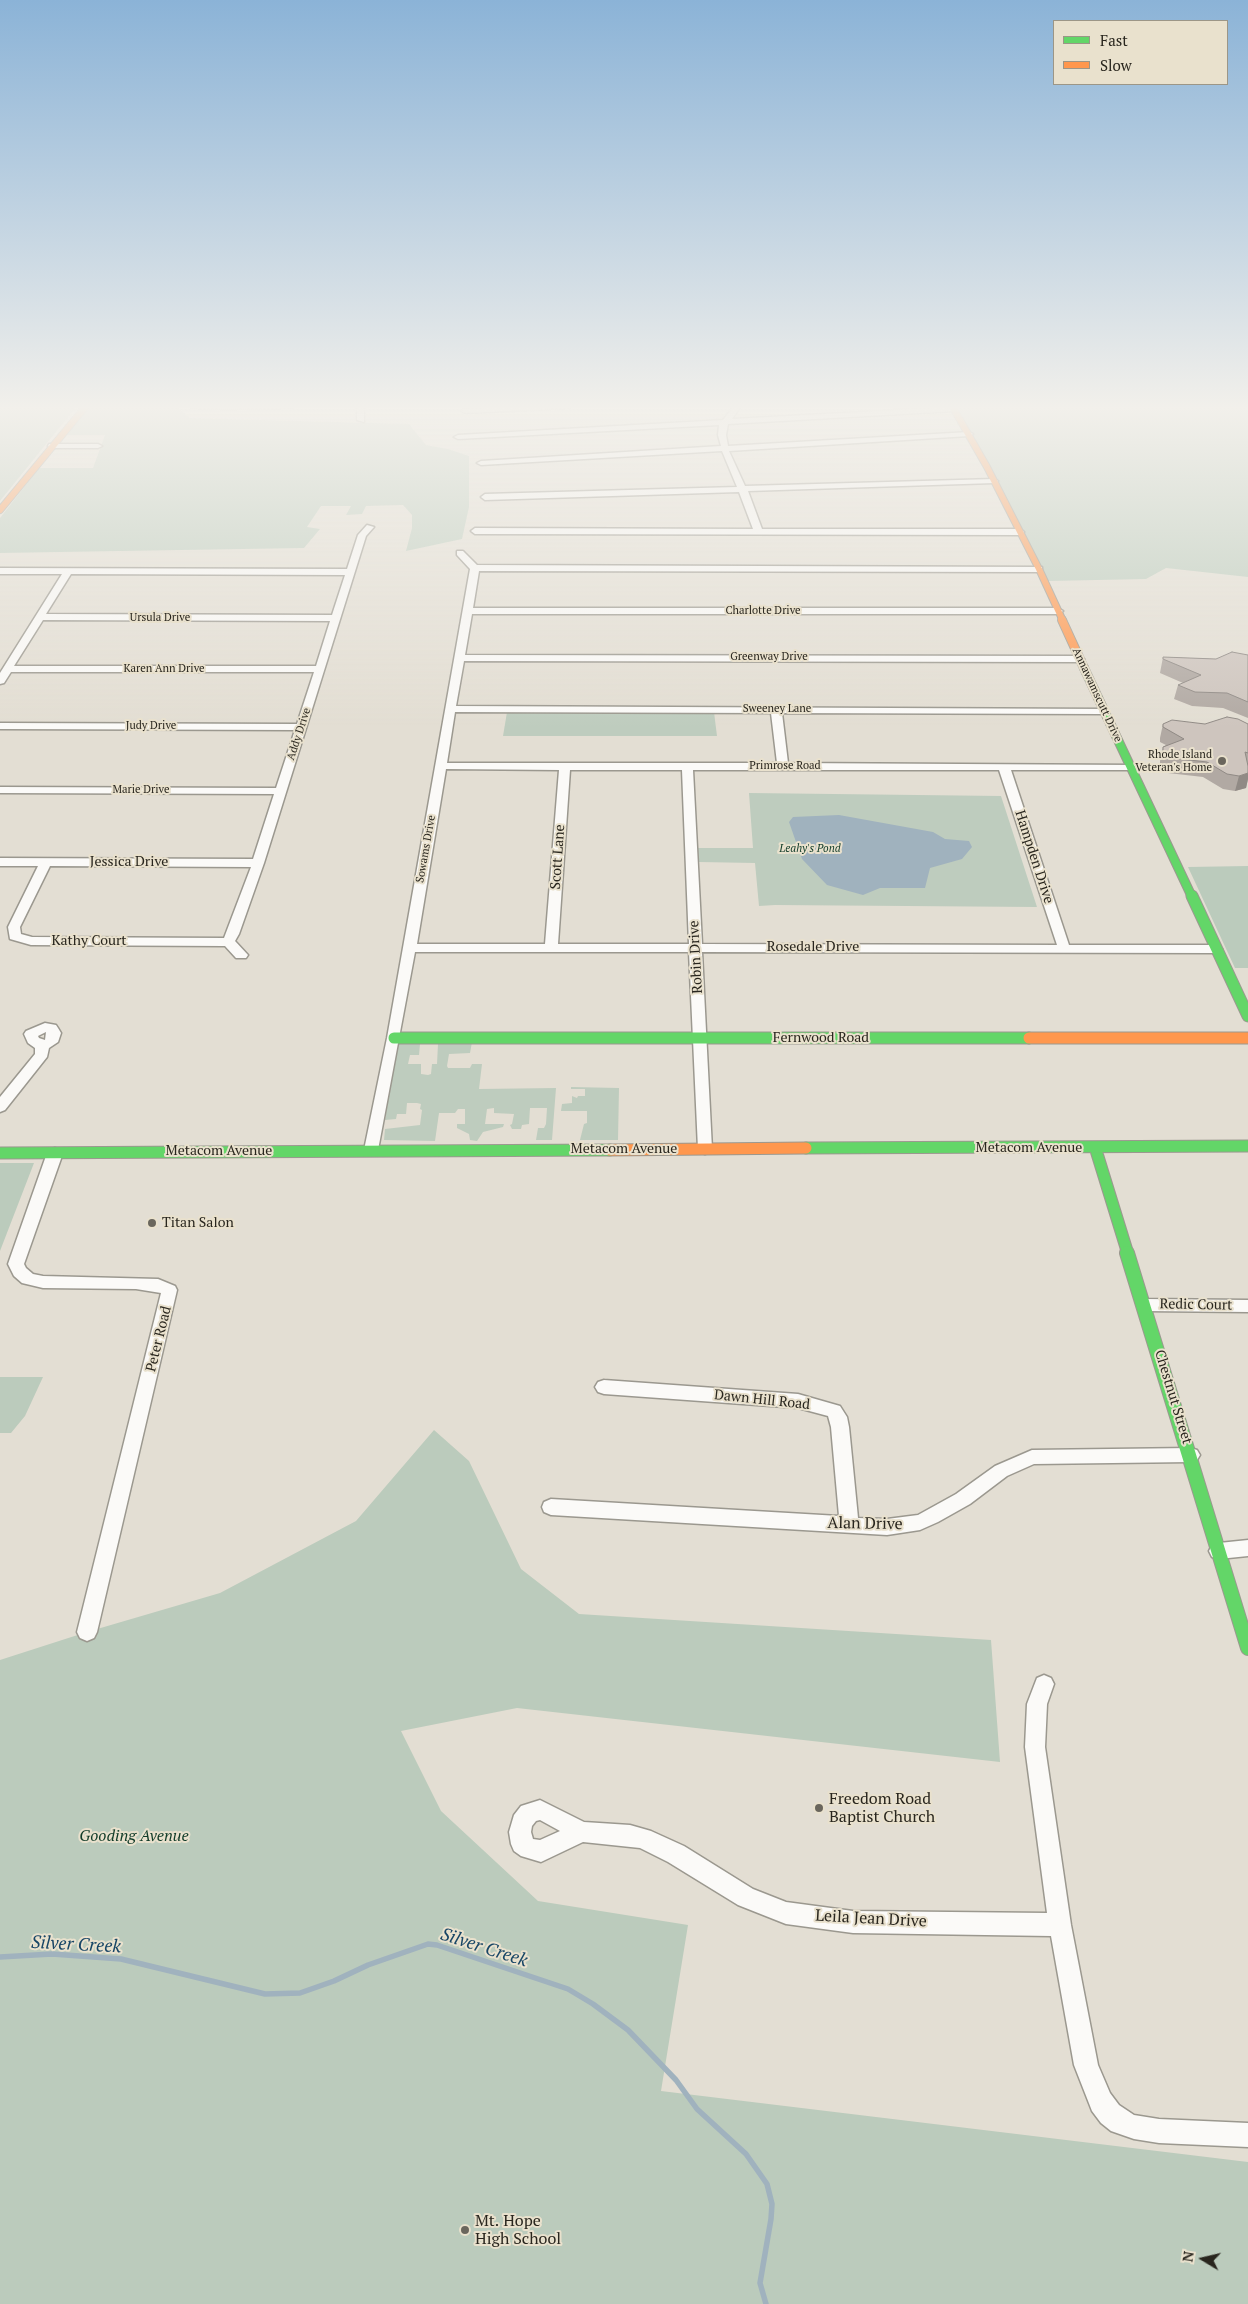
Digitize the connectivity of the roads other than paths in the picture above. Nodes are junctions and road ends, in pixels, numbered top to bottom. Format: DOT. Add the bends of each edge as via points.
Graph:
graph roads {
  1 [pos="752,514"];
  2 [pos="1011,514"];
  3 [pos="370,527"];
  4 [pos="758,530"];
  5 [pos="475,531"];
  6 [pos="1020,532"];
  7 [pos="460,553"];
  8 [pos="475,568"];
  9 [pos="1039,569"];
  10 [pos="0,571"];
  11 [pos="68,571"];
  12 [pos="350,572"];
  13 [pos="467,611"];
  14 [pos="1058,611"];
  15 [pos="39,617"];
  16 [pos="335,618"];
  17 [pos="460,658"];
  18 [pos="1079,658"];
  19 [pos="8,669"];
  20 [pos="320,669"];
  21 [pos="0,681"];
  22 [pos="450,709"];
  23 [pos="776,709"];
  24 [pos="1104,711"];
  25 [pos="0,726"];
  26 [pos="302,727"];
  27 [pos="440,766"];
  28 [pos="687,766"];
  29 [pos="783,766"];
  30 [pos="565,767"];
  31 [pos="1004,767"];
  32 [pos="1131,767"];
  33 [pos="0,790"];
  34 [pos="281,791"];
  35 [pos="0,862"];
  36 [pos="46,862"];
  37 [pos="258,863"];
  38 [pos="228,942"];
  39 [pos="409,948"];
  40 [pos="551,948"];
  41 [pos="695,948"];
  42 [pos="1064,948"];
  43 [pos="1216,948"];
  44 [pos="241,954"];
  45 [pos="1248,1016"];
  46 [pos="394,1038"];
  47 [pos="1248,1038"];
  48 [pos="698,1039"];
  49 [pos="42,1046"];
  50 [pos="0,1106"];
  51 [pos="1248,1146"];
  52 [pos="1095,1147"];
  53 [pos="705,1149"];
  54 [pos="371,1150"];
  55 [pos="0,1153"];
  56 [pos="55,1153"];
  57 [pos="1144,1305"];
  58 [pos="1248,1306"];
  59 [pos="604,1387"];
  60 [pos="1191,1455"];
  61 [pos="551,1507"];
  62 [pos="849,1525"];
  63 [pos="1248,1548"];
  64 [pos="1219,1551"];
  65 [pos="87,1632"];
  66 [pos="1248,1648"];
  67 [pos="1044,1684"];
  68 [pos="582,1832"];
  69 [pos="1060,1925"];
  70 [pos="1248,2135"];
  1 -- 4 [label="street"];
  2 -- 6 [label="street, Annawamscutt Drive"];
  3 -- 12 [label="street, Addy Drive" via="362,534"];
  4 -- 5 [label="street"];
  4 -- 6 [label="street"];
  6 -- 9 [label="street, Annawamscutt Drive"];
  7 -- 8 [label="street"];
  8 -- 9 [label="street"];
  8 -- 13 [label="street, Sowams Drive"];
  9 -- 14 [label="street, Annawamscutt Drive"];
  10 -- 11 [label="street"];
  11 -- 12 [label="street"];
  11 -- 15 [label="street"];
  12 -- 16 [label="street, Addy Drive"];
  13 -- 14 [label="street, Charlotte Drive"];
  13 -- 17 [label="street, Sowams Drive"];
  14 -- 18 [label="street, Annawamscutt Drive"];
  15 -- 16 [label="street, Ursula Drive"];
  15 -- 19 [label="street"];
  16 -- 20 [label="street, Addy Drive"];
  17 -- 18 [label="street, Greenway Drive"];
  17 -- 22 [label="street, Sowams Drive"];
  18 -- 24 [label="street, Annawamscutt Drive"];
  19 -- 20 [label="street, Karen Ann Drive"];
  19 -- 21 [label="street"];
  20 -- 26 [label="street, Addy Drive"];
  22 -- 23 [label="street, Sweeney Lane"];
  22 -- 27 [label="street, Sowams Drive"];
  23 -- 24 [label="street, Sweeney Lane"];
  23 -- 29 [label="street"];
  24 -- 32 [label="street, Annawamscutt Drive"];
  25 -- 26 [label="street, Judy Drive"];
  26 -- 34 [label="street, Addy Drive"];
  27 -- 30 [label="street, Primrose Road"];
  27 -- 39 [label="street, Sowams Drive"];
  28 -- 29 [label="street, Primrose Road"];
  28 -- 30 [label="street, Primrose Road"];
  28 -- 41 [label="street, Robin Drive"];
  29 -- 31 [label="street, Primrose Road"];
  30 -- 40 [label="street, Scott Lane"];
  31 -- 32 [label="street, Primrose Road"];
  31 -- 42 [label="street, Hampden Drive"];
  32 -- 43 [label="street, Annawamscutt Drive"];
  33 -- 34 [label="street, Marie Drive"];
  34 -- 37 [label="street, Addy Drive"];
  35 -- 36 [label="street, Jessica Drive"];
  36 -- 37 [label="street, Jessica Drive"];
  36 -- 38 [label="street, Kathy Court" via="14,927 15,936 31,941"];
  37 -- 38 [label="street, Addy Drive"];
  38 -- 44 [label="street"];
  39 -- 40 [label="street, Rosedale Drive"];
  39 -- 46 [label="street, Sowams Drive"];
  40 -- 41 [label="street, Rosedale Drive"];
  41 -- 42 [label="street, Rosedale Drive"];
  41 -- 48 [label="street, Robin Drive"];
  42 -- 43 [label="street, Rosedale Drive"];
  43 -- 45 [label="street, Annawamscutt Drive"];
  46 -- 48 [label="street, Fernwood Road"];
  46 -- 54 [label="street, Sowams Drive"];
  47 -- 48 [label="street, Fernwood Road"];
  48 -- 53 [label="street, Robin Drive"];
  49 -- 50 [label="street" via="42,1054"];
  51 -- 52 [label="street, Metacom Avenue"];
  52 -- 53 [label="street, Metacom Avenue"];
  52 -- 57 [label="street, Chestnut Street"];
  53 -- 54 [label="street, Metacom Avenue"];
  54 -- 56 [label="street, Metacom Avenue"];
  55 -- 56 [label="street, Metacom Avenue"];
  56 -- 65 [label="street, Peter Road" via="16,1264 20,1272 28,1279 43,1282 136,1282 169,1290"];
  57 -- 58 [label="street, Redic Court"];
  57 -- 60 [label="street, Chestnut Street"];
  59 -- 62 [label="street, Dawn Hill Road" via="798,1402 834,1411 840,1427"];
  60 -- 62 [label="street, Alan Drive" via="1032,1457 1006,1468 963,1499 920,1522 887,1527"];
  60 -- 64 [label="street, Chestnut Street"];
  61 -- 62 [label="street, Alan Drive"];
  63 -- 64 [label="street"];
  64 -- 66 [label="street, Chestnut Street"];
  67 -- 69 [label="street" via="1037,1704 1035,1747"];
  68 -- 69 [label="street, Leila Jean Drive" via="630,1834 643,1838 676,1854 746,1897 786,1913 853,1922"];
  69 -- 70 [label="street" via="1086,2065 1101,2102 1110,2114 1120,2122 1159,2131"];
}
